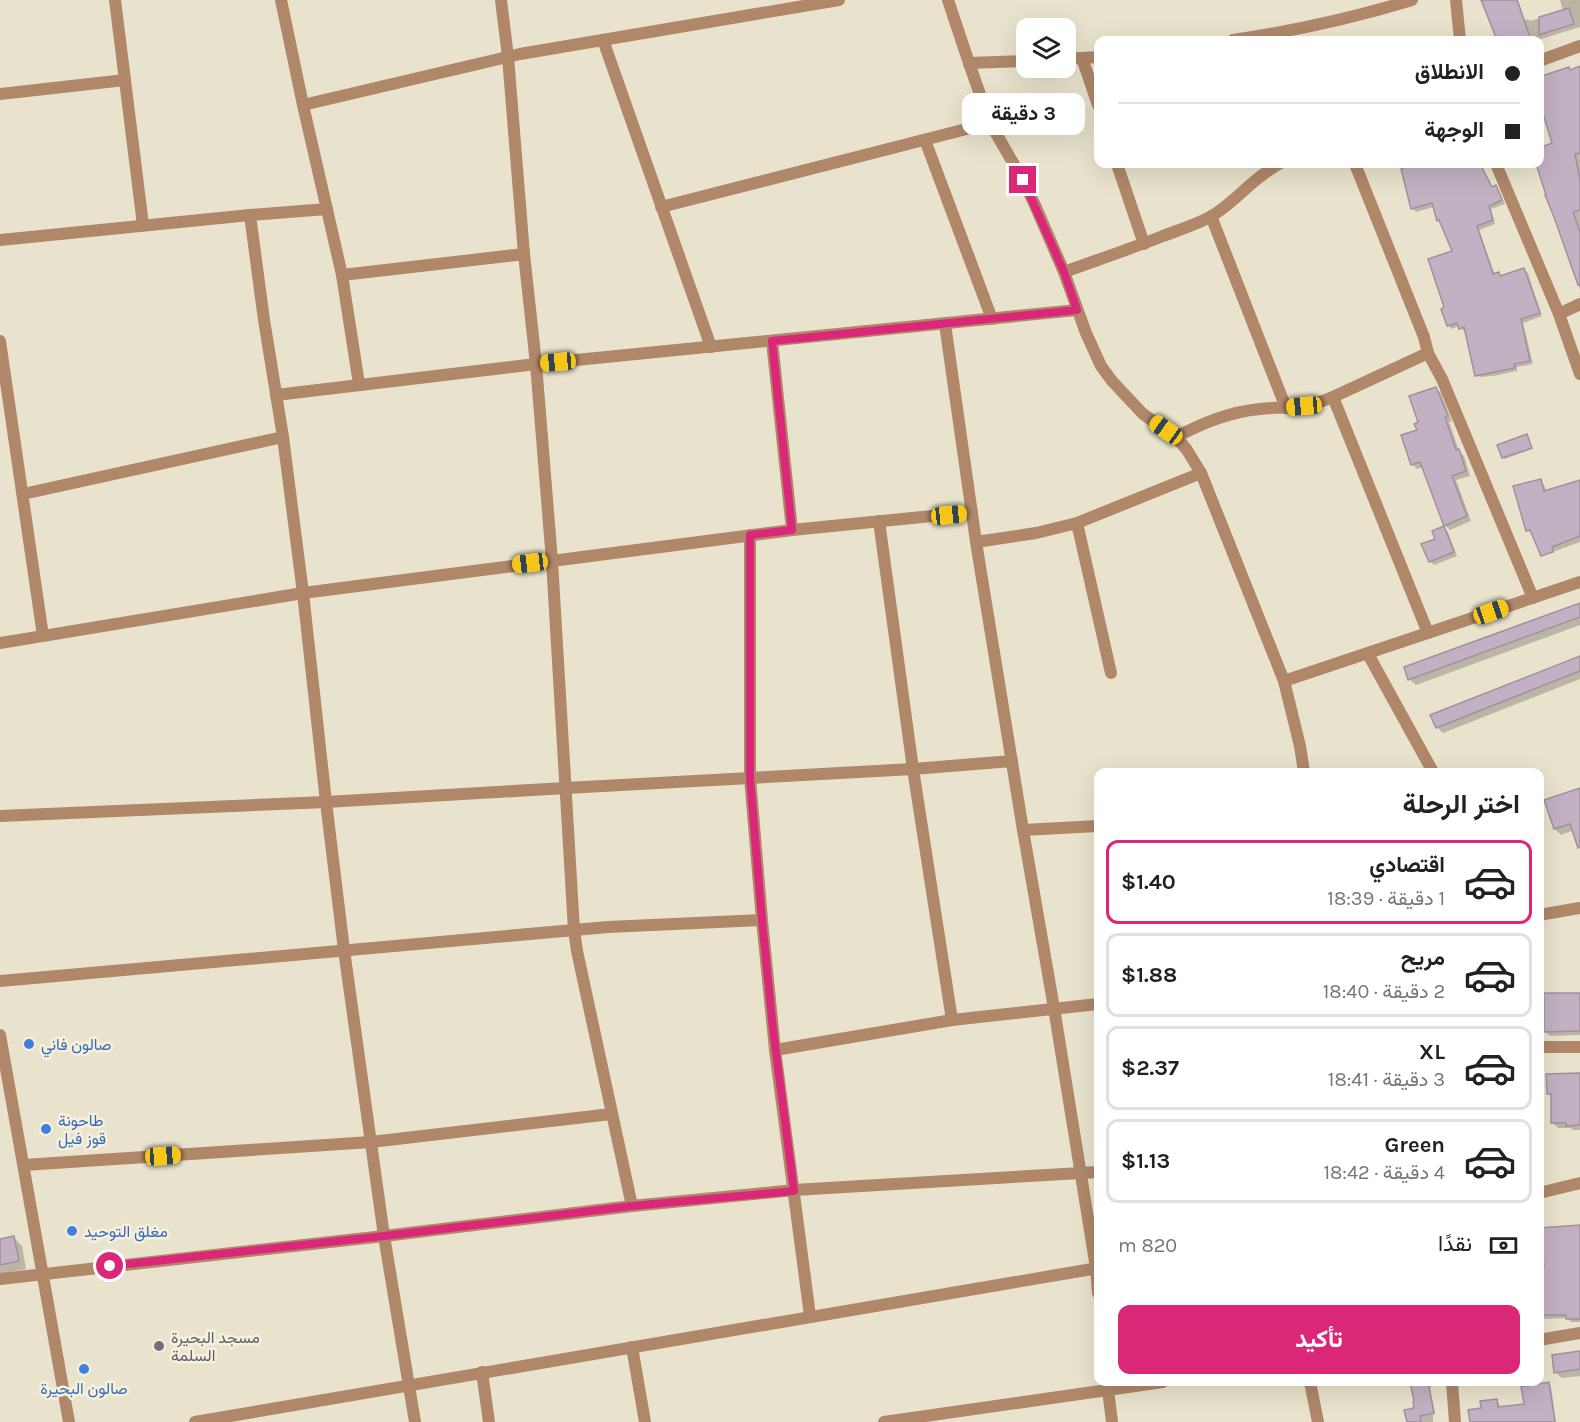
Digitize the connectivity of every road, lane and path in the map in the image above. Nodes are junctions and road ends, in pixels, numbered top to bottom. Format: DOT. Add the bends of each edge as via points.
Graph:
graph roads {
  1 [pos="115,0"];
  2 [pos="281,0"];
  3 [pos="501,0"];
  4 [pos="839,0"];
  5 [pos="948,0"];
  6 [pos="1412,0"];
  7 [pos="1456,0"];
  8 [pos="1256,36"];
  9 [pos="1460,36"];
  10 [pos="603,40"];
  11 [pos="1580,46"];
  12 [pos="508,57"];
  13 [pos="1094,57"];
  14 [pos="1076,58"];
  15 [pos="1082,58"];
  16 [pos="1544,59"];
  17 [pos="1016,61"];
  18 [pos="969,63"];
  19 [pos="125,80"];
  20 [pos="1094,93"];
  21 [pos="0,94"];
  22 [pos="303,105"];
  23 [pos="990,123"];
  24 [pos="925,140"];
  25 [pos="1118,168"];
  26 [pos="1272,168"];
  27 [pos="1357,168"];
  28 [pos="1498,168"];
  29 [pos="661,207"];
  30 [pos="327,209"];
  31 [pos="250,215"];
  32 [pos="1211,216"];
  33 [pos="143,225"];
  34 [pos="0,240"];
  35 [pos="1144,244"];
  36 [pos="524,254"];
  37 [pos="1064,272"];
  38 [pos="342,274"];
  39 [pos="1580,304"];
  40 [pos="1077,310"];
  41 [pos="1558,314"];
  42 [pos="992,319"];
  43 [pos="945,324"];
  44 [pos="0,341"];
  45 [pos="772,341"];
  46 [pos="711,347"];
  47 [pos="1428,353"];
  48 [pos="536,364"];
  49 [pos="1580,374"];
  50 [pos="359,384"];
  51 [pos="276,395"];
  52 [pos="1333,398"];
  53 [pos="1286,408"];
  54 [pos="283,437"];
  55 [pos="1176,437"];
  56 [pos="1201,473"];
  57 [pos="23,494"];
  58 [pos="972,512"];
  59 [pos="879,521"];
  60 [pos="1077,523"];
  61 [pos="792,530"];
  62 [pos="750,535"];
  63 [pos="976,542"];
  64 [pos="552,561"];
  65 [pos="1580,582"];
  66 [pos="303,592"];
  67 [pos="1533,598"];
  68 [pos="1428,633"];
  69 [pos="43,636"];
  70 [pos="0,644"];
  71 [pos="1368,654"];
  72 [pos="1111,673"];
  73 [pos="1284,681"];
  74 [pos="1012,761"];
  75 [pos="1303,768"];
  76 [pos="1431,768"];
  77 [pos="913,769"];
  78 [pos="750,778"];
  79 [pos="566,788"];
  80 [pos="326,802"];
  81 [pos="0,816"];
  82 [pos="1094,826"];
  83 [pos="1023,830"];
  84 [pos="1580,908"];
  85 [pos="1544,914"];
  86 [pos="762,920"];
  87 [pos="574,930"];
  88 [pos="344,950"];
  89 [pos="0,981"];
  90 [pos="1094,1004"];
  91 [pos="1054,1008"];
  92 [pos="952,1020"];
  93 [pos="0,1035"];
  94 [pos="1544,1047"];
  95 [pos="1580,1047"];
  96 [pos="776,1050"];
  97 [pos="611,1114"];
  98 [pos="371,1142"];
  99 [pos="24,1165"];
  100 [pos="1094,1172"];
  101 [pos="1080,1174"];
  102 [pos="1580,1183"];
  103 [pos="794,1191"];
  104 [pos="1544,1192"];
  105 [pos="632,1206"];
  106 [pos="384,1236"];
  107 [pos="1094,1251"];
  108 [pos="1094,1269"];
  109 [pos="41,1273"];
  110 [pos="0,1278"];
  111 [pos="810,1316"];
  112 [pos="1580,1333"];
  113 [pos="1544,1339"];
  114 [pos="632,1347"];
  115 [pos="482,1372"];
  116 [pos="409,1385"];
  117 [pos="1107,1386"];
  118 [pos="1311,1386"];
  119 [pos="1452,1386"];
  120 [pos="69,1422"];
  121 [pos="195,1422"];
  122 [pos="415,1422"];
  123 [pos="489,1422"];
  124 [pos="645,1422"];
  125 [pos="884,1422"];
  126 [pos="1112,1422"];
  127 [pos="1318,1422"];
  128 [pos="1455,1422"];
  1 -- 19 [label="street"];
  2 -- 22 [label="street"];
  3 -- 12 [label="street"];
  4 -- 10 [label="street"];
  5 -- 18 [label="street"];
  6 -- 8 [label="street"];
  7 -- 9 [label="street"];
  10 -- 12 [label="street"];
  10 -- 29 [label="street"];
  11 -- 16 [label="street"];
  12 -- 22 [label="street"];
  12 -- 36 [label="street"];
  13 -- 15 [label="street"];
  14 -- 15 [label="street"];
  15 -- 20 [label="street"];
  17 -- 18 [label="street"];
  18 -- 23 [label="street"];
  19 -- 21 [label="street"];
  19 -- 33 [label="street"];
  22 -- 30 [label="street"];
  23 -- 24 [label="street"];
  23 -- 37 [label="street" via="1023,180"];
  24 -- 29 [label="street"];
  24 -- 42 [label="street"];
  25 -- 35 [label="street"];
  26 -- 32 [label="street"];
  27 -- 47 [label="street"];
  28 -- 41 [label="street"];
  29 -- 46 [label="street"];
  30 -- 31 [label="street"];
  30 -- 38 [label="street"];
  31 -- 33 [label="street"];
  31 -- 51 [label="street"];
  32 -- 35 [label="street"];
  32 -- 53 [label="street"];
  33 -- 34 [label="street"];
  35 -- 37 [label="street"];
  36 -- 38 [label="street"];
  36 -- 48 [label="street"];
  37 -- 40 [label="street"];
  38 -- 50 [label="street"];
  39 -- 41 [label="street"];
  40 -- 42 [label="street"];
  40 -- 55 [label="street" via="1112,381 1143,414"];
  41 -- 49 [label="street"];
  42 -- 43 [label="street"];
  43 -- 45 [label="street"];
  43 -- 58 [label="street"];
  44 -- 57 [label="street"];
  45 -- 46 [label="street"];
  45 -- 61 [label="street"];
  46 -- 48 [label="street"];
  47 -- 52 [label="street"];
  47 -- 67 [label="street" via="1442,378"];
  48 -- 50 [label="street"];
  48 -- 64 [label="street"];
  50 -- 51 [label="street"];
  51 -- 54 [label="street"];
  52 -- 53 [label="street"];
  52 -- 68 [label="street"];
  53 -- 55 [label="street" via="1222,416"];
  54 -- 57 [label="street"];
  54 -- 66 [label="street"];
  55 -- 56 [label="street"];
  56 -- 60 [label="street"];
  56 -- 73 [label="street"];
  57 -- 69 [label="street"];
  58 -- 59 [label="street"];
  58 -- 63 [label="street"];
  59 -- 61 [label="street"];
  59 -- 77 [label="street"];
  60 -- 63 [label="street"];
  60 -- 72 [label="street"];
  61 -- 62 [label="street"];
  62 -- 64 [label="street"];
  62 -- 78 [label="street"];
  63 -- 74 [label="street"];
  64 -- 66 [label="street"];
  64 -- 79 [label="street"];
  65 -- 67 [label="street"];
  66 -- 69 [label="street"];
  66 -- 80 [label="street"];
  67 -- 68 [label="street"];
  68 -- 71 [label="street"];
  69 -- 70 [label="street"];
  71 -- 73 [label="street"];
  71 -- 76 [label="street"];
  73 -- 75 [label="street"];
  74 -- 77 [label="street"];
  74 -- 83 [label="street"];
  77 -- 78 [label="street"];
  77 -- 92 [label="street"];
  78 -- 79 [label="street"];
  78 -- 86 [label="street"];
  79 -- 80 [label="street"];
  79 -- 87 [label="street"];
  80 -- 81 [label="street"];
  80 -- 88 [label="street"];
  82 -- 83 [label="street"];
  83 -- 91 [label="street"];
  84 -- 85 [label="street"];
  86 -- 87 [label="street"];
  86 -- 96 [label="street"];
  87 -- 88 [label="street"];
  87 -- 97 [label="street"];
  88 -- 89 [label="street"];
  88 -- 98 [label="street"];
  90 -- 91 [label="street"];
  91 -- 92 [label="street"];
  91 -- 101 [label="street"];
  92 -- 96 [label="street"];
  93 -- 99 [label="street"];
  94 -- 95 [label="street"];
  96 -- 103 [label="street"];
  97 -- 98 [label="street"];
  97 -- 105 [label="street"];
  98 -- 99 [label="street"];
  98 -- 106 [label="street"];
  99 -- 109 [label="street"];
  100 -- 101 [label="street"];
  101 -- 103 [label="street"];
  101 -- 107 [label="street"];
  102 -- 104 [label="street"];
  103 -- 105 [label="street"];
  103 -- 111 [label="street"];
  105 -- 106 [label="street"];
  106 -- 109 [label="street"];
  106 -- 116 [label="street"];
  108 -- 111 [label="street"];
  109 -- 110 [label="street"];
  109 -- 120 [label="street"];
  111 -- 114 [label="street"];
  112 -- 113 [label="street"];
  114 -- 115 [label="street"];
  114 -- 124 [label="street"];
  115 -- 116 [label="street"];
  115 -- 123 [label="street"];
  116 -- 121 [label="street"];
  116 -- 122 [label="street"];
  117 -- 125 [label="street"];
  117 -- 126 [label="street"];
  118 -- 127 [label="street"];
  119 -- 128 [label="street"];
}
